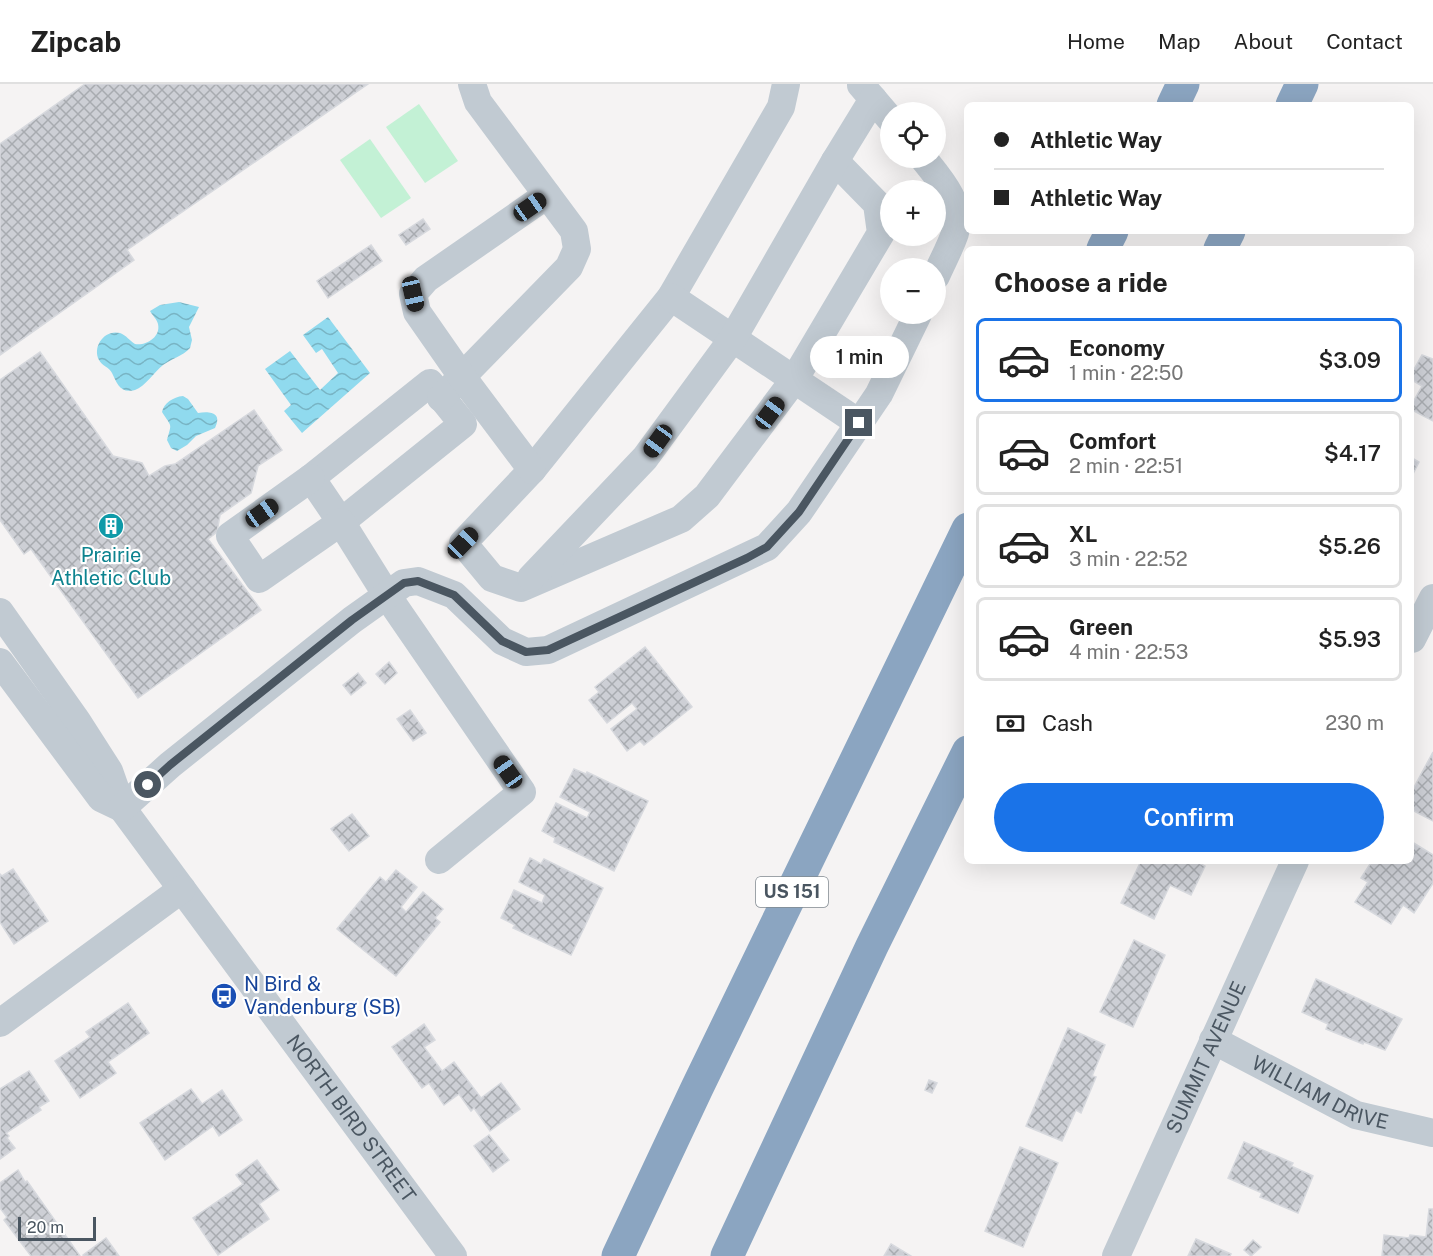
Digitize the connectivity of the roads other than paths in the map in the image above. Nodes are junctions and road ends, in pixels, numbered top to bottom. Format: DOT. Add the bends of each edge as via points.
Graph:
graph roads {
  1 [pos="472,84"];
  2 [pos="786,84"];
  3 [pos="1183,84"];
  4 [pos="1302,84"];
  5 [pos="875,101"];
  6 [pos="1174,102"];
  7 [pos="1293,102"];
  8 [pos="835,161"];
  9 [pos="931,168"];
  10 [pos="547,195"];
  11 [pos="944,258"];
  12 [pos="671,297"];
  13 [pos="913,324"];
  14 [pos="732,338"];
  15 [pos="463,378"];
  16 [pos="794,380"];
  17 [pos="441,398"];
  18 [pos="859,423"];
  19 [pos="532,470"];
  20 [pos="311,478"];
  21 [pos="341,522"];
  22 [pos="964,537"];
  23 [pos="521,588"];
  24 [pos="386,594"];
  25 [pos="1433,598"];
  26 [pos="0,612"];
  27 [pos="1414,635"];
  28 [pos="0,662"];
  29 [pos="964,760"];
  30 [pos="122,808"];
  31 [pos="439,860"];
  32 [pos="1294,864"];
  33 [pos="182,889"];
  34 [pos="0,1022"];
  35 [pos="1213,1040"];
  36 [pos="1433,1133"];
  37 [pos="453,1256"];
  38 [pos="618,1256"];
  39 [pos="727,1256"];
  40 [pos="1116,1256"];
  1 -- 10 [label="street" via="478,102"];
  2 -- 12 [label="street" via="781,107"];
  3 -- 6 [label="highway"];
  4 -- 7 [label="highway"];
  5 -- 8 [label="street"];
  8 -- 14 [label="street"];
  8 -- 16 [label="street" via="877,204 881,233"];
  9 -- 11 [label="street" via="953,202 956,219 956,231"];
  10 -- 15 [label="street" via="574,231 577,249 569,267"];
  10 -- 15 [label="street" via="426,279 413,294 417,312"];
  12 -- 14 [label="street"];
  12 -- 19 [label="street"];
  13 -- 18 [label="street" via="879,394"];
  14 -- 16 [label="street"];
  14 -- 23 [label="street" via="645,458"];
  15 -- 17 [label="street"];
  15 -- 19 [label="street"];
  16 -- 18 [label="street"];
  16 -- 23 [label="street" via="707,496 681,519"];
  17 -- 20 [label="street" via="430,383"];
  17 -- 21 [label="street" via="463,424"];
  18 -- 24 [label="street" via="799,512 767,547 548,650 526,652 502,641 454,595 418,581 404,583"];
  19 -- 23 [label="street" via="463,543 492,578"];
  20 -- 21 [label="street"];
  20 -- 21 [label="street" via="230,536 259,579"];
  21 -- 24 [label="street"];
  22 -- 38 [label="highway, US 151"];
  24 -- 30 [label="street" via="170,765"];
  24 -- 31 [label="street" via="522,792"];
  25 -- 27 [label="street"];
  26 -- 30 [label="street, NORTH BIRD STREET" via="109,771"];
  28 -- 30 [label="street, NORTH BIRD STREET" via="101,798"];
  29 -- 39 [label="highway"];
  30 -- 33 [label="street, NORTH BIRD STREET"];
  32 -- 35 [label="street, SUMMIT AVENUE"];
  33 -- 34 [label="street"];
  33 -- 37 [label="street, NORTH BIRD STREET"];
  35 -- 36 [label="street, WILLIAM DRIVE" via="1356,1115"];
  35 -- 40 [label="street, SUMMIT AVENUE"];
}
